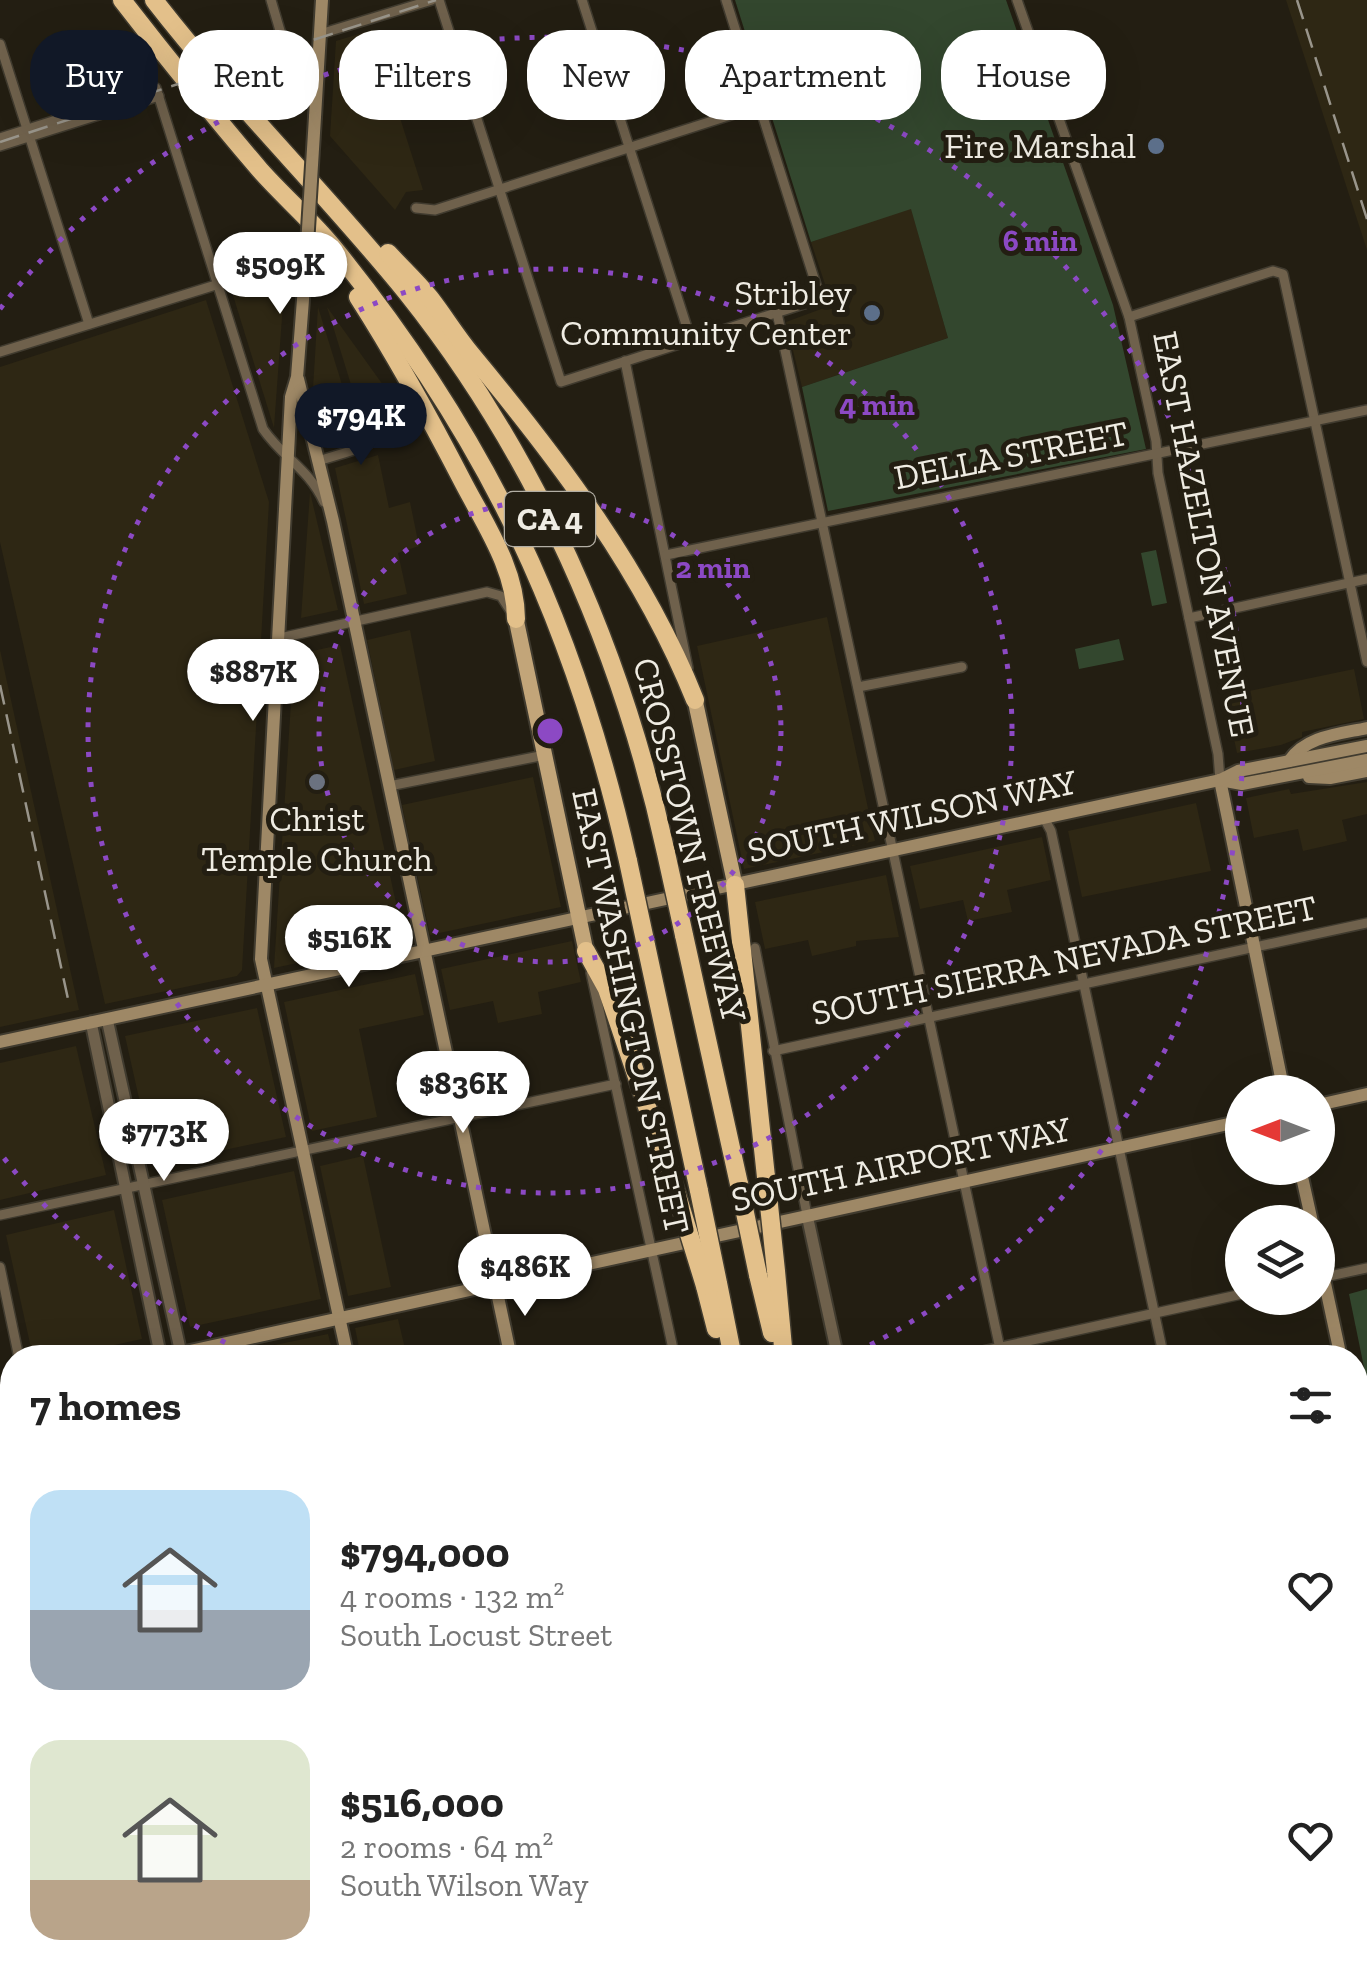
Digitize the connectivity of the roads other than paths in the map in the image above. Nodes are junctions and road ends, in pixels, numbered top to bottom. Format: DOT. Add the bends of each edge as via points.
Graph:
graph roads {
  1 [pos="122,0"];
  2 [pos="154,0"];
  3 [pos="271,0"];
  4 [pos="322,0"];
  5 [pos="435,0"];
  6 [pos="582,0"];
  7 [pos="726,0"];
  8 [pos="1017,0"];
  9 [pos="280,30"];
  10 [pos="735,30"];
  11 [pos="320,34"];
  12 [pos="0,44"];
  13 [pos="319,50"];
  14 [pos="315,120"];
  15 [pos="716,120"];
  16 [pos="763,120"];
  17 [pos="29,133"];
  18 [pos="0,138"];
  19 [pos="0,146"];
  20 [pos="629,148"];
  21 [pos="500,189"];
  22 [pos="416,208"];
  23 [pos="351,226"];
  24 [pos="305,259"];
  25 [pos="343,260"];
  26 [pos="218,284"];
  27 [pos="777,313"];
  28 [pos="1129,317"];
  29 [pos="89,324"];
  30 [pos="691,340"];
  31 [pos="0,352"];
  32 [pos="625,361"];
  33 [pos="298,377"];
  34 [pos="1367,410"];
  35 [pos="1316,421"];
  36 [pos="384,433"];
  37 [pos="1157,455"];
  38 [pos="288,458"];
  39 [pos="318,462"];
  40 [pos="333,521"];
  41 [pos="823,521"];
  42 [pos="666,555"];
  43 [pos="1367,579"];
  44 [pos="1350,582"];
  45 [pos="1189,618"];
  46 [pos="516,619"];
  47 [pos="353,624"];
  48 [pos="280,638"];
  49 [pos="1367,662"];
  50 [pos="962,667"];
  51 [pos="858,687"];
  52 [pos="695,700"];
  53 [pos="1367,728"];
  54 [pos="1367,746"];
  55 [pos="545,755"];
  56 [pos="1367,760"];
  57 [pos="1290,768"];
  58 [pos="1367,771"];
  59 [pos="1220,780"];
  60 [pos="389,786"];
  61 [pos="1044,818"];
  62 [pos="894,851"];
  63 [pos="735,885"];
  64 [pos="579,919"];
  65 [pos="1367,923"];
  66 [pos="755,948"];
  67 [pos="1253,948"];
  68 [pos="586,951"];
  69 [pos="424,952"];
  70 [pos="1084,984"];
  71 [pos="265,987"];
  72 [pos="929,1017"];
  73 [pos="107,1018"];
  74 [pos="91,1022"];
  75 [pos="0,1042"];
  76 [pos="773,1051"];
  77 [pos="1280,1075"];
  78 [pos="616,1084"];
  79 [pos="1367,1094"];
  80 [pos="1335,1101"];
  81 [pos="459,1118"];
  82 [pos="1225,1125"];
  83 [pos="1119,1148"];
  84 [pos="302,1151"];
  85 [pos="964,1181"];
  86 [pos="143,1184"];
  87 [pos="126,1188"];
  88 [pos="0,1215"];
  89 [pos="807,1215"];
  90 [pos="652,1248"];
  91 [pos="0,1267"];
  92 [pos="1367,1268"];
  93 [pos="767,1273"];
  94 [pos="1335,1275"];
  95 [pos="494,1282"];
  96 [pos="711,1284"];
  97 [pos="1225,1298"];
  98 [pos="1155,1313"];
  99 [pos="1330,1315"];
  100 [pos="338,1316"];
  101 [pos="16,1345"];
  102 [pos="158,1345"];
  103 [pos="179,1345"];
  104 [pos="221,1345"];
  105 [pos="345,1345"];
  106 [pos="509,1345"];
  107 [pos="672,1345"];
  108 [pos="722,1345"];
  109 [pos="729,1345"];
  110 [pos="779,1345"];
  111 [pos="835,1345"];
  112 [pos="999,1345"];
  113 [pos="1029,1345"];
  114 [pos="1161,1345"];
  115 [pos="1338,1345"];
  1 -- 25 [label="highway, CROSSTOWN FREEWAY / CA 4"];
  2 -- 23 [label="highway, CROSSTOWN FREEWAY / CA 4"];
  3 -- 9 [label="street"];
  4 -- 11 [label="main road"];
  5 -- 11 [label="street"];
  5 -- 21 [label="street"];
  6 -- 20 [label="street"];
  7 -- 10 [label="street"];
  8 -- 28 [label="street, EAST HAZELTON AVENUE"];
  11 -- 13 [label="main road"];
  12 -- 17 [label="street"];
  14 -- 24 [label="main road, bridge"];
  15 -- 20 [label="street"];
  16 -- 27 [label="street" via="819,294"];
  17 -- 18 [label="street"];
  17 -- 19 [label="street"];
  17 -- 26 [label="street" via="157,92"];
  17 -- 29 [label="street"];
  20 -- 21 [label="street"];
  20 -- 30 [label="street"];
  21 -- 22 [label="street" via="434,210"];
  21 -- 32 [label="street" via="561,382"];
  23 -- 52 [label="highway" via="373,238 429,297 547,449 655,616"];
  23 -- 93 [label="highway, CROSSTOWN FREEWAY / CA 4, bridge" via="468,378 523,468 608,651 666,853 739,1184"];
  24 -- 26 [label="street"];
  24 -- 33 [label="main road"];
  25 -- 46 [label="highway" via="502,558"];
  25 -- 96 [label="highway, CROSSTOWN FREEWAY / CA 4, bridge" via="424,368 498,490 574,665 628,860 698,1190"];
  26 -- 29 [label="street"];
  26 -- 38 [label="street" via="262,430"];
  27 -- 30 [label="street"];
  27 -- 41 [label="street"];
  28 -- 35 [label="street" via="1279,272"];
  28 -- 37 [label="street, EAST HAZELTON AVENUE"];
  29 -- 31 [label="street"];
  30 -- 32 [label="street"];
  32 -- 42 [label="street"];
  33 -- 38 [label="main road"];
  33 -- 39 [label="main road"];
  34 -- 35 [label="street, DELLA STREET"];
  35 -- 37 [label="street, DELLA STREET"];
  35 -- 44 [label="street"];
  36 -- 39 [label="street"];
  37 -- 41 [label="street, DELLA STREET"];
  37 -- 45 [label="street, EAST HAZELTON AVENUE"];
  38 -- 40 [label="street" via="314,481"];
  38 -- 48 [label="main road"];
  39 -- 40 [label="main road"];
  40 -- 47 [label="main road"];
  41 -- 42 [label="street, DELLA STREET"];
  41 -- 51 [label="street"];
  42 -- 52 [label="street"];
  43 -- 44 [label="street"];
  44 -- 45 [label="street"];
  44 -- 49 [label="street"];
  45 -- 59 [label="street, EAST HAZELTON AVENUE"];
  46 -- 47 [label="street" via="501,596 487,592"];
  46 -- 55 [label="main road, EAST WASHINGTON STREET"];
  47 -- 48 [label="street"];
  47 -- 60 [label="main road"];
  48 -- 71 [label="main road" via="260,960"];
  50 -- 51 [label="street"];
  51 -- 62 [label="street"];
  52 -- 63 [label="main road"];
  53 -- 57 [label="main road" via="1302,746"];
  54 -- 57 [label="main road, SOUTH WILSON WAY"];
  55 -- 60 [label="street"];
  55 -- 64 [label="main road, EAST WASHINGTON STREET"];
  56 -- 57 [label="main road, SOUTH WILSON WAY"];
  57 -- 58 [label="main road" via="1330,778"];
  57 -- 59 [label="main road, SOUTH WILSON WAY" via="1242,784"];
  59 -- 61 [label="main road, SOUTH WILSON WAY"];
  59 -- 67 [label="main road, EAST HAZELTON AVENUE"];
  60 -- 69 [label="main road"];
  61 -- 62 [label="main road, SOUTH WILSON WAY"];
  61 -- 70 [label="street"];
  62 -- 63 [label="main road, SOUTH WILSON WAY"];
  62 -- 72 [label="street"];
  63 -- 64 [label="main road, SOUTH WILSON WAY"];
  63 -- 93 [label="highway, bridge" via="766,1178"];
  64 -- 68 [label="main road, EAST WASHINGTON STREET"];
  64 -- 69 [label="main road, SOUTH WILSON WAY"];
  65 -- 67 [label="street, SOUTH SIERRA NEVADA STREET"];
  66 -- 76 [label="street"];
  67 -- 70 [label="street, SOUTH SIERRA NEVADA STREET"];
  67 -- 77 [label="main road, EAST HAZELTON AVENUE"];
  68 -- 78 [label="street, EAST WASHINGTON STREET"];
  68 -- 96 [label="highway, bridge" via="607,989"];
  69 -- 71 [label="main road, SOUTH WILSON WAY"];
  69 -- 81 [label="main road"];
  70 -- 72 [label="street, SOUTH SIERRA NEVADA STREET"];
  70 -- 83 [label="street"];
  71 -- 73 [label="main road, SOUTH WILSON WAY"];
  71 -- 84 [label="main road"];
  72 -- 76 [label="street, SOUTH SIERRA NEVADA STREET"];
  72 -- 85 [label="street"];
  73 -- 74 [label="main road, SOUTH WILSON WAY"];
  73 -- 86 [label="street"];
  74 -- 75 [label="main road, SOUTH WILSON WAY"];
  74 -- 87 [label="street"];
  76 -- 89 [label="street"];
  78 -- 81 [label="street"];
  78 -- 90 [label="street, EAST WASHINGTON STREET"];
  79 -- 80 [label="main road"];
  81 -- 84 [label="street"];
  81 -- 95 [label="main road"];
  82 -- 83 [label="main road, SOUTH AIRPORT WAY"];
  83 -- 85 [label="main road, SOUTH AIRPORT WAY"];
  83 -- 98 [label="street"];
  84 -- 86 [label="street"];
  84 -- 100 [label="main road"];
  85 -- 89 [label="main road, SOUTH AIRPORT WAY"];
  85 -- 112 [label="street"];
  86 -- 87 [label="street"];
  86 -- 103 [label="street"];
  87 -- 88 [label="street"];
  87 -- 102 [label="street"];
  89 -- 90 [label="main road, SOUTH AIRPORT WAY"];
  89 -- 111 [label="street"];
  90 -- 95 [label="main road, SOUTH AIRPORT WAY"];
  90 -- 107 [label="street, EAST WASHINGTON STREET"];
  91 -- 101 [label="street"];
  92 -- 94 [label="street"];
  93 -- 110 [label="highway"];
  95 -- 100 [label="main road, SOUTH AIRPORT WAY"];
  95 -- 106 [label="main road"];
  96 -- 108 [label="highway"];
  96 -- 109 [label="highway, CROSSTOWN FREEWAY / CA 4"];
  97 -- 98 [label="street"];
  98 -- 113 [label="street"];
  98 -- 114 [label="street"];
  99 -- 115 [label="main road"];
  100 -- 104 [label="main road, SOUTH AIRPORT WAY"];
  100 -- 105 [label="main road"];
}
